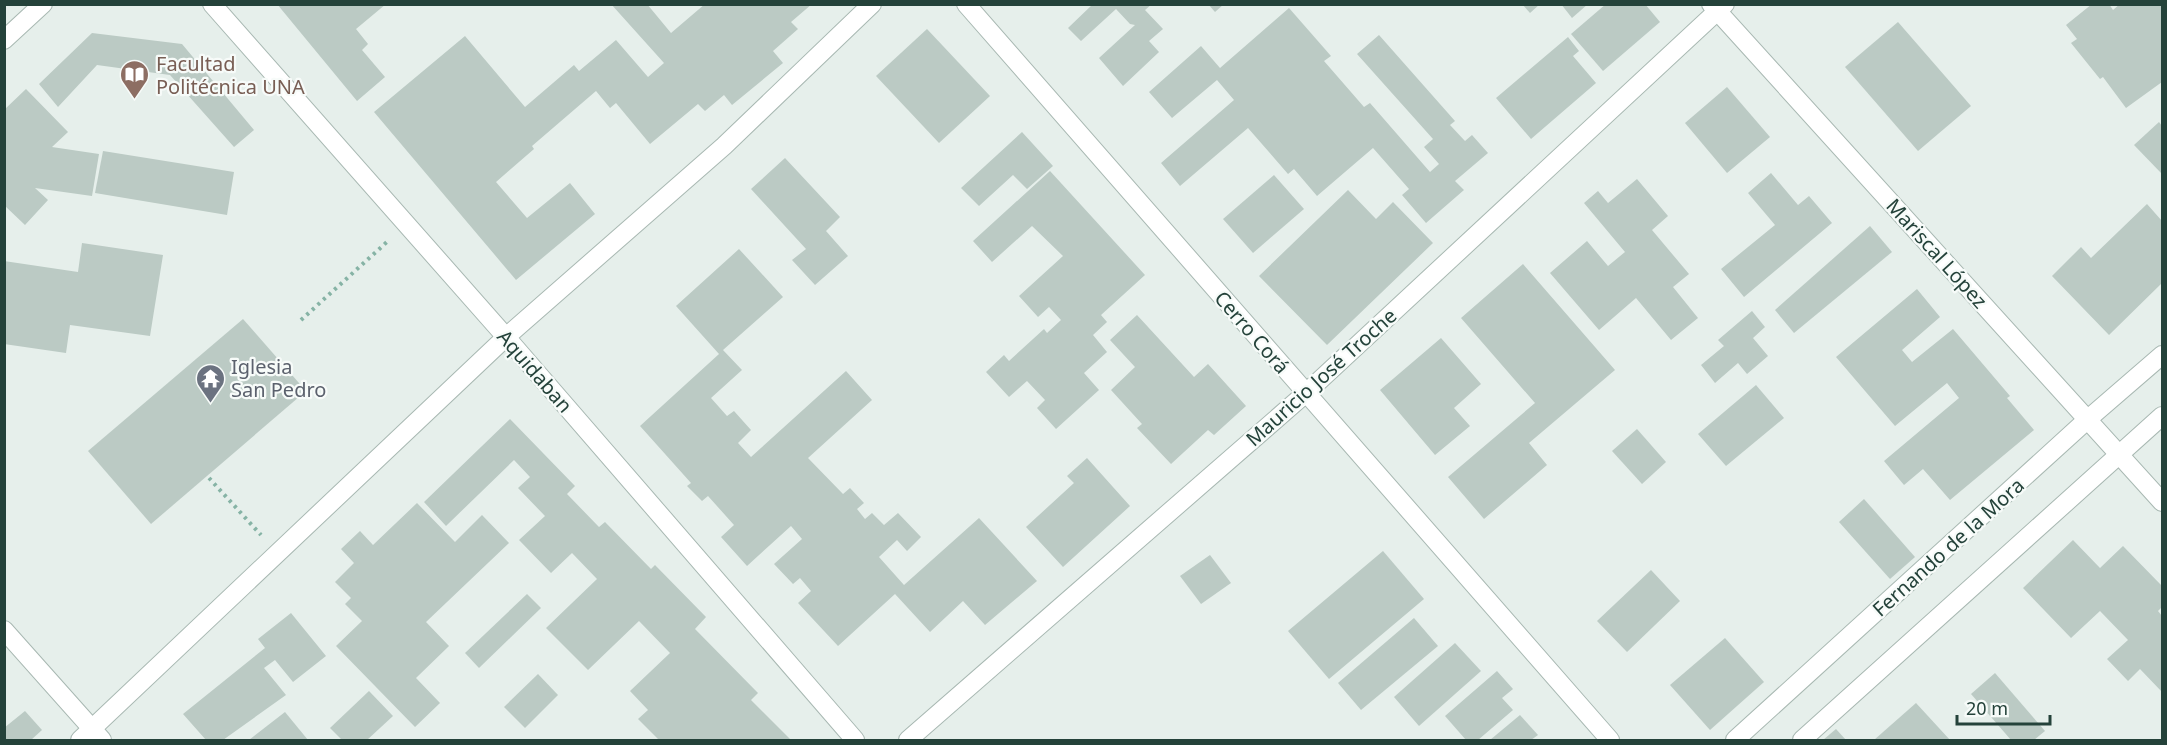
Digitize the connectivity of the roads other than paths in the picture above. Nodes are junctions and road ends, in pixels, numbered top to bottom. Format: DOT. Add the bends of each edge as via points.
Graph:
graph roads {
  1 [pos="43,4"];
  2 [pos="212,4"];
  3 [pos="872,4"];
  4 [pos="966,4"];
  5 [pos="1718,7"];
  6 [pos="4,40"];
  7 [pos="506,337"];
  8 [pos="2163,356"];
  9 [pos="1306,393"];
  10 [pos="2163,416"];
  11 [pos="2088,419"];
  12 [pos="2119,453"];
  13 [pos="2163,502"];
  14 [pos="4,630"];
  15 [pos="91,737"];
  16 [pos="855,741"];
  17 [pos="909,741"];
  18 [pos="1610,741"];
  19 [pos="1735,741"];
  20 [pos="1802,741"];
  1 -- 6 [label="street"];
  2 -- 7 [label="street, Aquidaban"];
  3 -- 7 [label="street" via="724,146"];
  4 -- 9 [label="street, Cerro Corá"];
  5 -- 9 [label="street, Mauricio José Troche"];
  5 -- 11 [label="street, Mariscal López"];
  7 -- 15 [label="street"];
  7 -- 16 [label="street, Aquidaban"];
  8 -- 11 [label="street, Fernando de la Mora"];
  9 -- 17 [label="street, Mauricio José Troche"];
  9 -- 18 [label="street, Cerro Corá"];
  10 -- 12 [label="street"];
  11 -- 12 [label="street, Mariscal López"];
  11 -- 19 [label="street, Fernando de la Mora"];
  12 -- 13 [label="street, Mariscal López"];
  12 -- 20 [label="street"];
  14 -- 15 [label="street"];
}
